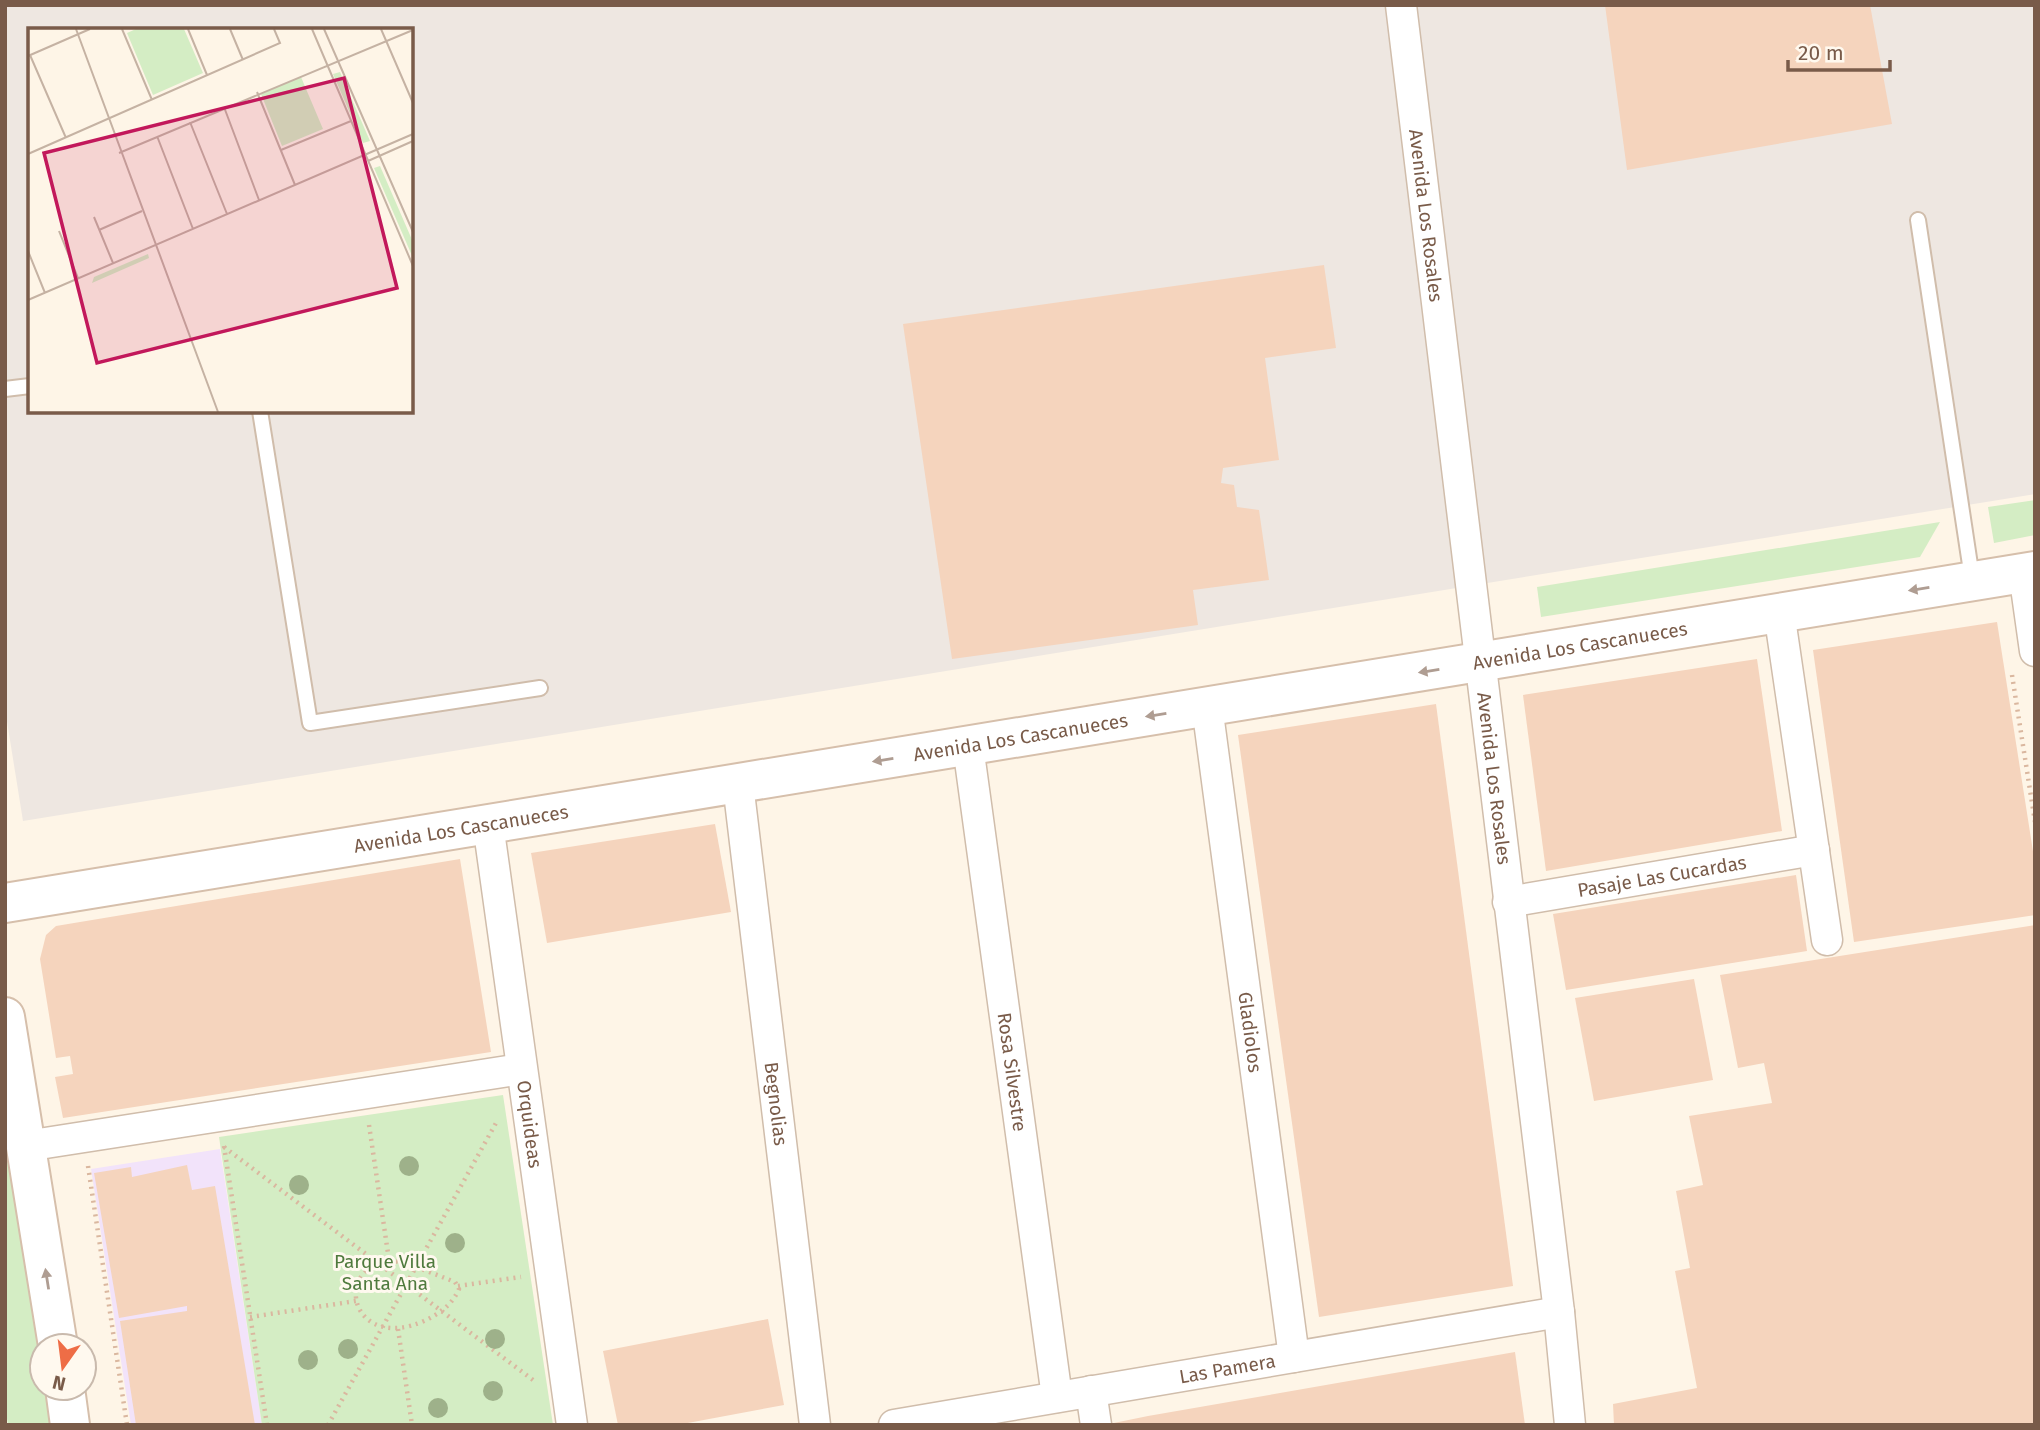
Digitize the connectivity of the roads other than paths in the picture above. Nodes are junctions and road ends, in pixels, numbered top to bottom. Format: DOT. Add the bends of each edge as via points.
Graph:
graph roads {
  1 [pos="1401,5"];
  2 [pos="1918,220"];
  3 [pos="28,386"];
  4 [pos="5,389"];
  5 [pos="260,413"];
  6 [pos="2029,572"];
  7 [pos="1972,581"];
  8 [pos="1779,612"];
  9 [pos="2035,651"];
  10 [pos="1479,663"];
  11 [pos="540,688"];
  12 [pos="1207,706"];
  13 [pos="968,746"];
  14 [pos="738,784"];
  15 [pos="488,824"];
  16 [pos="1814,850"];
  17 [pos="1508,902"];
  18 [pos="5,903"];
  19 [pos="1827,940"];
  20 [pos="5,1017"];
  21 [pos="522,1069"];
  22 [pos="26,1146"];
  23 [pos="1559,1312"];
  24 [pos="56,1332"];
  25 [pos="1294,1357"];
  26 [pos="1091,1391"];
  27 [pos="1057,1397"];
  28 [pos="67,1402"];
  29 [pos="70,1425"];
  30 [pos="572,1425"];
  31 [pos="815,1425"];
  32 [pos="894,1425"];
  33 [pos="1096,1425"];
  34 [pos="1570,1425"];
  1 -- 10 [label="street, Avenida Los Rosales"];
  2 -- 7 [label="lane"];
  3 -- 4 [label="lane"];
  5 -- 11 [label="lane" via="310,723"];
  6 -- 7 [label="street, Avenida Los Cascanueces"];
  6 -- 9 [label="street"];
  7 -- 8 [label="street, Avenida Los Cascanueces, one-way"];
  8 -- 10 [label="street, Avenida Los Cascanueces"];
  8 -- 16 [label="street"];
  10 -- 12 [label="street, Avenida Los Cascanueces, one-way"];
  10 -- 17 [label="street, Avenida Los Rosales"];
  12 -- 13 [label="street, Avenida Los Cascanueces, one-way"];
  12 -- 25 [label="street, Gladiolos"];
  13 -- 14 [label="street, Avenida Los Cascanueces, one-way"];
  13 -- 27 [label="street, Rosa Silvestre"];
  14 -- 15 [label="street, Avenida Los Cascanueces"];
  14 -- 31 [label="street, Begnolias"];
  15 -- 18 [label="street, Avenida Los Cascanueces"];
  15 -- 21 [label="street, Orquideas"];
  16 -- 17 [label="street, Pasaje Las Cucardas"];
  16 -- 19 [label="street"];
  17 -- 23 [label="street, Avenida Los Rosales"];
  20 -- 22 [label="street"];
  21 -- 22 [label="street"];
  21 -- 30 [label="street, Orquideas"];
  24 -- 22 [label="street, one-way"];
  23 -- 25 [label="street, Las Pamera"];
  23 -- 34 [label="street, Avenida Los Rosales"];
  25 -- 26 [label="street, Las Pamera"];
  26 -- 27 [label="street, Las Pamera"];
  26 -- 33 [label="street"];
  27 -- 32 [label="street, Las Pamera"];
  28 -- 29 [label="street"];
}
